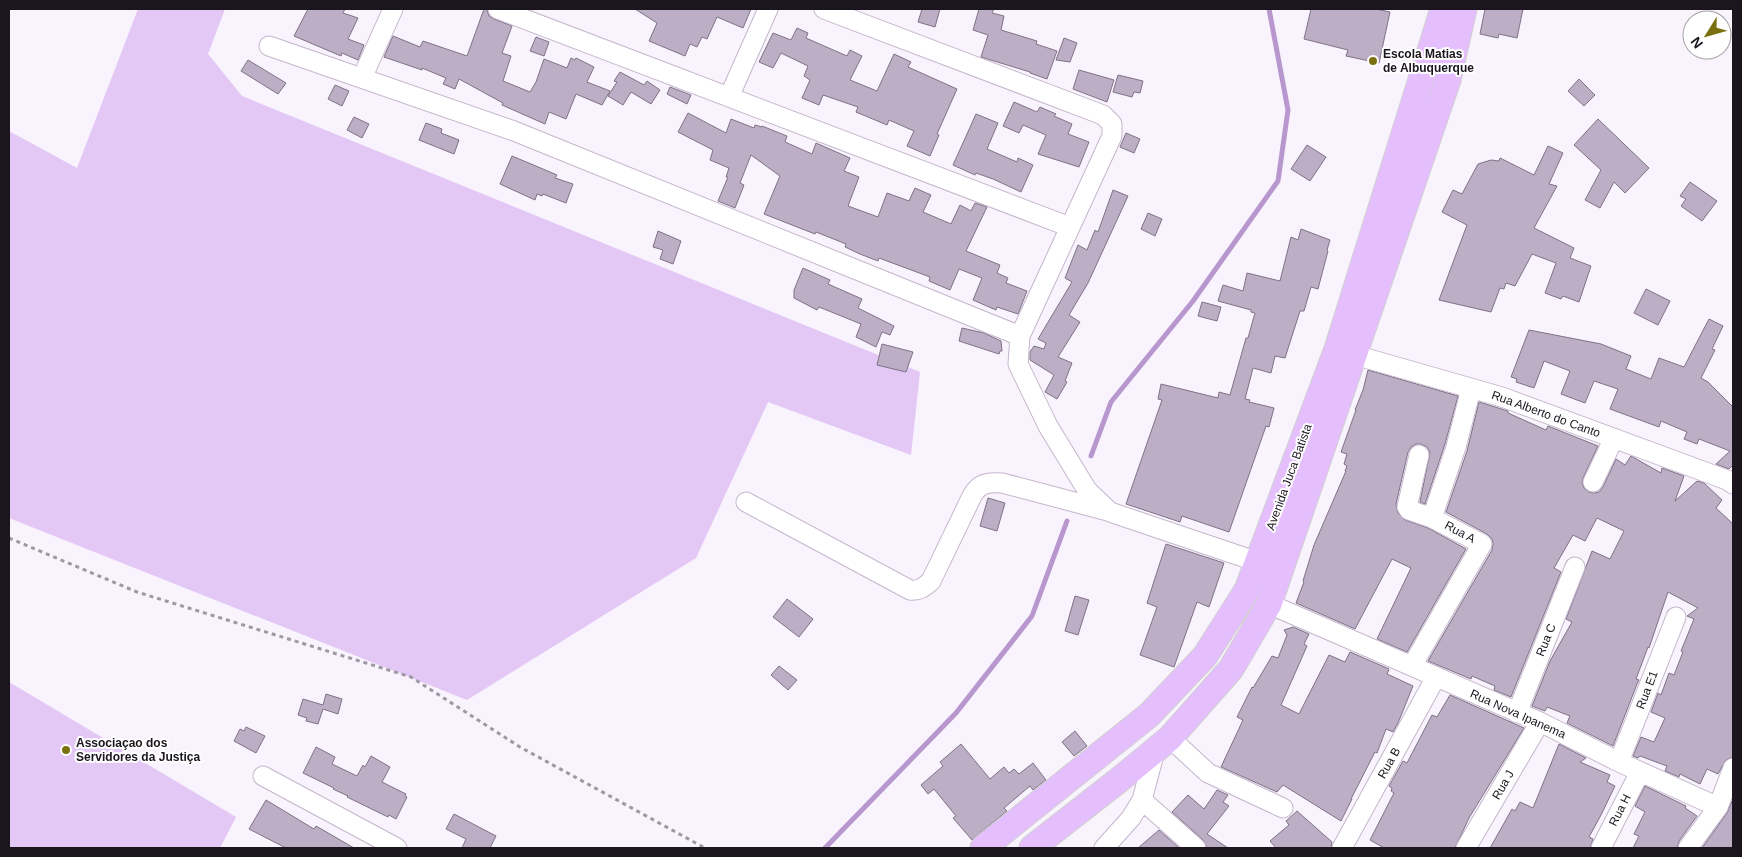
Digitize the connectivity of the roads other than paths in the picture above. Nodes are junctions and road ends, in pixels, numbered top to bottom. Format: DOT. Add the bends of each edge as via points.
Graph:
graph roads {
  1 [pos="393,9"];
  2 [pos="498,9"];
  3 [pos="768,9"];
  4 [pos="824,9"];
  5 [pos="1444,9"];
  6 [pos="1464,9"];
  7 [pos="268,46"];
  8 [pos="362,78"];
  9 [pos="729,97"];
  10 [pos="1070,227"];
  11 [pos="1020,336"];
  12 [pos="1355,355"];
  13 [pos="1472,389"];
  14 [pos="1614,438"];
  15 [pos="1419,455"];
  16 [pos="1731,479"];
  17 [pos="1593,482"];
  18 [pos="746,502"];
  19 [pos="1110,512"];
  20 [pos="1432,518"];
  21 [pos="1258,562"];
  22 [pos="1575,567"];
  23 [pos="1269,604"];
  24 [pos="1676,617"];
  25 [pos="1412,666"];
  26 [pos="1436,677"];
  27 [pos="1517,713"];
  28 [pos="1540,722"];
  29 [pos="1162,744"];
  30 [pos="1619,762"];
  31 [pos="1733,768"];
  32 [pos="1640,772"];
  33 [pos="1073,774"];
  34 [pos="263,776"];
  35 [pos="1119,780"];
  36 [pos="1142,800"];
  37 [pos="1725,800"];
  38 [pos="1283,808"];
  39 [pos="1131,818"];
  40 [pos="397,848"];
  41 [pos="983,848"];
  42 [pos="1032,848"];
  43 [pos="1104,848"];
  44 [pos="1196,848"];
  45 [pos="1342,848"];
  46 [pos="1466,848"];
  47 [pos="1601,848"];
  48 [pos="1688,848"];
  1 -- 8 [label="street"];
  2 -- 9 [label="street"];
  3 -- 9 [label="street"];
  4 -- 10 [label="street" via="1109,119 1112,136"];
  5 -- 21 [label="main road, Avenida Juca Batista" via="1337,349"];
  6 -- 12 [label="main road, Avenida Juca Batista" via="1448,80"];
  7 -- 8 [label="street"];
  8 -- 11 [label="street" via="514,132"];
  9 -- 10 [label="street"];
  10 -- 11 [label="street"];
  11 -- 19 [label="street" via="1018,364 1048,426 1087,490"];
  12 -- 13 [label="street, Rua Alberto do Canto"];
  12 -- 23 [label="main road, Avenida Juca Batista"];
  13 -- 14 [label="street, Rua Alberto do Canto"];
  13 -- 20 [label="street, Rua A"];
  14 -- 16 [label="street, Rua Alberto do Canto"];
  14 -- 17 [label="street"];
  15 -- 20 [label="street" via="1407,508"];
  18 -- 19 [label="street" via="916,591 931,581 972,496 983,484 1002,484"];
  19 -- 21 [label="street"];
  20 -- 25 [label="street, Rua A" via="1482,544"];
  21 -- 33 [label="main road, Avenida Juca Batista" via="1247,590 1205,656 1149,715"];
  22 -- 27 [label="street, Rua C"];
  23 -- 25 [label="street, Rua Nova Ipanema"];
  23 -- 29 [label="main road, Avenida Juca Batista" via="1231,669"];
  24 -- 30 [label="street, Rua E1"];
  25 -- 26 [label="street, Rua Nova Ipanema"];
  26 -- 27 [label="street, Rua Nova Ipanema"];
  26 -- 45 [label="street, Rua B"];
  27 -- 28 [label="street, Rua Nova Ipanema"];
  28 -- 30 [label="street, Rua Nova Ipanema"];
  28 -- 46 [label="street, Rua J"];
  29 -- 35 [label="main road, Avenida Juca Batista"];
  29 -- 36 [label="street"];
  29 -- 38 [label="street" via="1208,773"];
  30 -- 32 [label="street, Rua Nova Ipanema"];
  31 -- 37 [label="street"];
  32 -- 37 [label="street, Rua Nova Ipanema"];
  32 -- 47 [label="street, Rua H"];
  33 -- 35 [label="main road"];
  33 -- 41 [label="main road, Avenida Juca Batista"];
  34 -- 40 [label="street"];
  35 -- 39 [label="street" via="1134,800"];
  35 -- 42 [label="main road, Avenida Juca Batista"];
  36 -- 39 [label="street"];
  36 -- 44 [label="street"];
  37 -- 48 [label="street"];
  39 -- 43 [label="street"];
}
